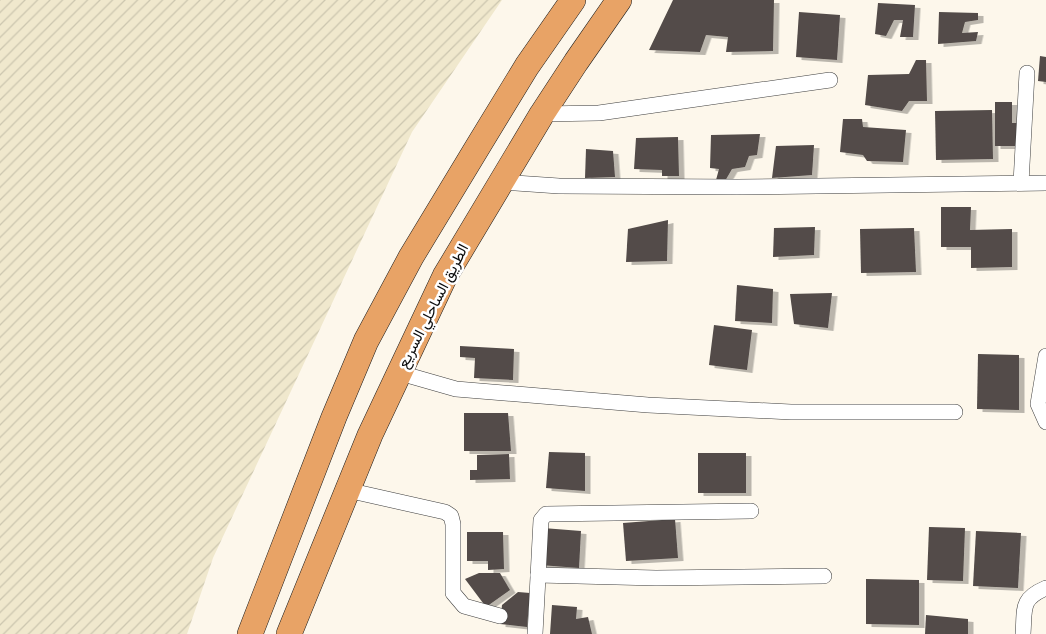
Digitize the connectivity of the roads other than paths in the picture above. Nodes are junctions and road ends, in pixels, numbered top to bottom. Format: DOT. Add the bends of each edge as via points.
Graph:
graph roads {
  1 [pos="573,0"];
  2 [pos="619,0"];
  3 [pos="1028,74"];
  4 [pos="830,80"];
  5 [pos="542,114"];
  6 [pos="501,182"];
  7 [pos="1046,183"];
  8 [pos="1021,184"];
  9 [pos="1046,356"];
  10 [pos="400,373"];
  11 [pos="955,412"];
  12 [pos="1046,422"];
  13 [pos="347,490"];
  14 [pos="752,511"];
  15 [pos="538,575"];
  16 [pos="824,576"];
  17 [pos="1046,588"];
  18 [pos="500,616"];
  19 [pos="250,634"];
  20 [pos="289,634"];
  21 [pos="535,634"];
  22 [pos="1023,634"];
  1 -- 19 [label="highway" via="527,66 480,143 366,341"];
  2 -- 5 [label="highway, الطريق الساحلي السريع"];
  3 -- 8 [label="street"];
  4 -- 5 [label="street" via="599,113"];
  5 -- 6 [label="highway, الطريق الساحلي السريع"];
  6 -- 8 [label="street" via="589,187"];
  6 -- 10 [label="highway, الطريق الساحلي السريع" via="445,276"];
  7 -- 8 [label="street"];
  9 -- 12 [label="street" via="1038,404"];
  10 -- 11 [label="street" via="456,388 648,405 791,412"];
  10 -- 13 [label="highway, الطريق الساحلي السريع"];
  13 -- 18 [label="street" via="450,516 454,524 453,593 464,606"];
  13 -- 20 [label="highway, الطريق الساحلي السريع"];
  14 -- 15 [label="street" via="546,514 540,520"];
  15 -- 16 [label="street" via="656,578"];
  15 -- 21 [label="street"];
  17 -- 22 [label="street" via="1034,593 1026,602"];
}
